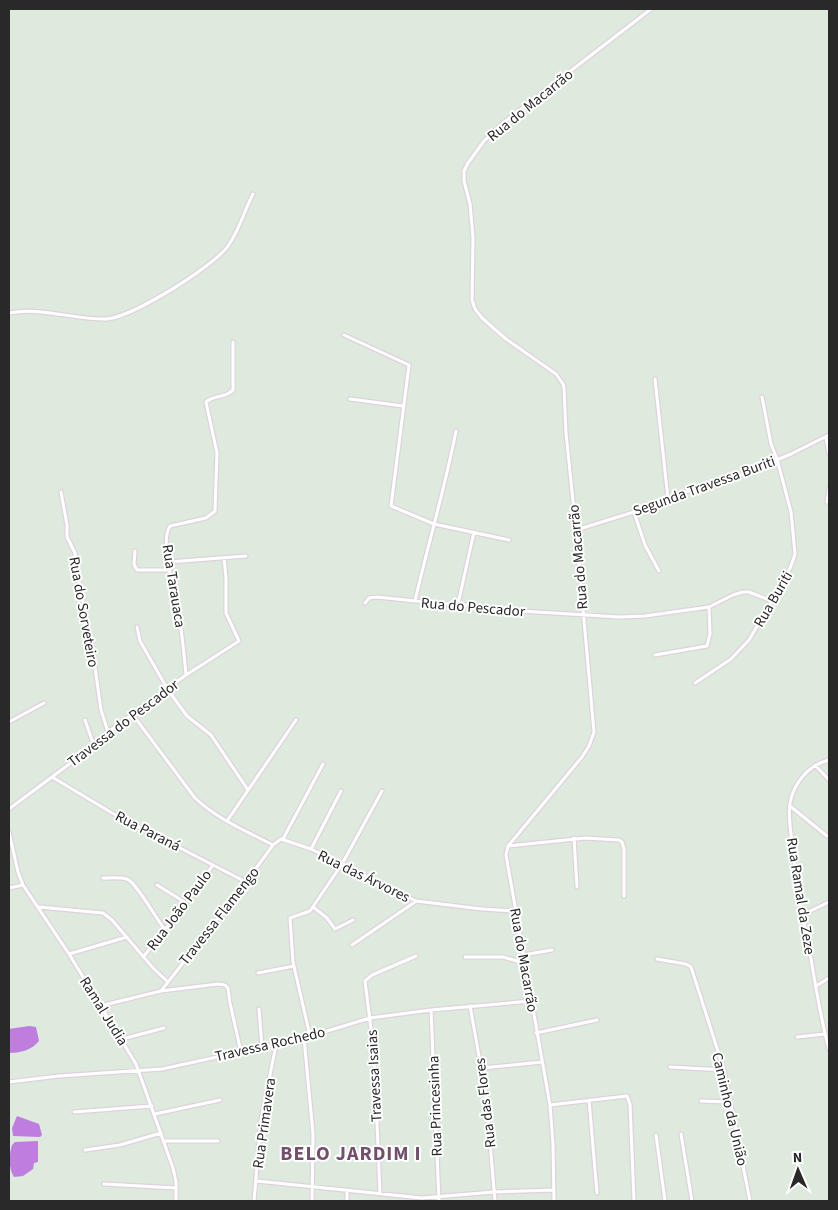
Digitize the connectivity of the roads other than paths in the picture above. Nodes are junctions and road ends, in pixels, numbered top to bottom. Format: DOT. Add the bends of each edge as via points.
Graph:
graph roads {
  1 [pos="651,9"];
  2 [pos="253,194"];
  3 [pos="9,313"];
  4 [pos="344,335"];
  5 [pos="233,342"];
  6 [pos="655,379"];
  7 [pos="762,397"];
  8 [pos="350,399"];
  9 [pos="403,406"];
  10 [pos="456,430"];
  11 [pos="828,436"];
  12 [pos="829,454"];
  13 [pos="777,459"];
  14 [pos="829,490"];
  15 [pos="61,492"];
  16 [pos="668,499"];
  17 [pos="827,502"];
  18 [pos="634,512"];
  19 [pos="434,524"];
  20 [pos="576,530"];
  21 [pos="474,532"];
  22 [pos="509,540"];
  23 [pos="135,551"];
  24 [pos="246,556"];
  25 [pos="224,558"];
  26 [pos="169,562"];
  27 [pos="170,570"];
  28 [pos="659,571"];
  29 [pos="414,601"];
  30 [pos="772,601"];
  31 [pos="365,603"];
  32 [pos="458,604"];
  33 [pos="709,607"];
  34 [pos="583,615"];
  35 [pos="138,627"];
  36 [pos="655,655"];
  37 [pos="186,675"];
  38 [pos="696,683"];
  39 [pos="168,690"];
  40 [pos="44,703"];
  41 [pos="133,715"];
  42 [pos="85,720"];
  43 [pos="296,720"];
  44 [pos="9,722"];
  45 [pos="108,732"];
  46 [pos="93,743"];
  47 [pos="829,760"];
  48 [pos="323,764"];
  49 [pos="815,765"];
  50 [pos="52,777"];
  51 [pos="829,780"];
  52 [pos="248,790"];
  53 [pos="341,791"];
  54 [pos="382,791"];
  55 [pos="790,806"];
  56 [pos="9,809"];
  57 [pos="227,821"];
  58 [pos="9,832"];
  59 [pos="827,836"];
  60 [pos="574,838"];
  61 [pos="283,839"];
  62 [pos="273,845"];
  63 [pos="508,846"];
  64 [pos="311,849"];
  65 [pos="342,864"];
  66 [pos="213,865"];
  67 [pos="102,878"];
  68 [pos="246,882"];
  69 [pos="23,885"];
  70 [pos="157,885"];
  71 [pos="577,886"];
  72 [pos="9,888"];
  73 [pos="624,896"];
  74 [pos="416,901"];
  75 [pos="829,902"];
  76 [pos="186,903"];
  77 [pos="38,907"];
  78 [pos="313,907"];
  79 [pos="515,911"];
  80 [pos="802,915"];
  81 [pos="353,920"];
  82 [pos="165,930"];
  83 [pos="126,937"];
  84 [pos="352,945"];
  85 [pos="552,950"];
  86 [pos="69,954"];
  87 [pos="144,956"];
  88 [pos="416,956"];
  89 [pos="523,956"];
  90 [pos="464,957"];
  91 [pos="657,959"];
  92 [pos="524,963"];
  93 [pos="294,966"];
  94 [pos="258,974"];
  95 [pos="829,978"];
  96 [pos="168,982"];
  97 [pos="816,986"];
  98 [pos="160,991"];
  99 [pos="531,1001"];
  100 [pos="100,1006"];
  101 [pos="470,1006"];
  102 [pos="259,1009"];
  103 [pos="431,1010"];
  104 [pos="370,1018"];
  105 [pos="597,1020"];
  106 [pos="164,1028"];
  107 [pos="536,1033"];
  108 [pos="825,1034"];
  109 [pos="310,1036"];
  110 [pos="797,1037"];
  111 [pos="304,1038"];
  112 [pos="122,1039"];
  113 [pos="276,1045"];
  114 [pos="262,1047"];
  115 [pos="829,1048"];
  116 [pos="241,1052"];
  117 [pos="542,1062"];
  118 [pos="670,1067"];
  119 [pos="482,1068"];
  120 [pos="724,1070"];
  121 [pos="140,1072"];
  122 [pos="9,1082"];
  123 [pos="220,1100"];
  124 [pos="589,1100"];
  125 [pos="701,1101"];
  126 [pos="730,1102"];
  127 [pos="550,1105"];
  128 [pos="152,1106"];
  129 [pos="74,1112"];
  130 [pos="155,1114"];
  131 [pos="161,1133"];
  132 [pos="681,1134"];
  133 [pos="656,1136"];
  134 [pos="164,1141"];
  135 [pos="218,1141"];
  136 [pos="85,1150"];
  137 [pos="257,1181"];
  138 [pos="104,1184"];
  139 [pos="312,1187"];
  140 [pos="176,1188"];
  141 [pos="554,1190"];
  142 [pos="347,1191"];
  143 [pos="494,1192"];
  144 [pos="597,1193"];
  145 [pos="380,1194"];
  146 [pos="439,1196"];
  147 [pos="176,1201"];
  148 [pos="254,1201"];
  149 [pos="312,1201"];
  150 [pos="347,1201"];
  151 [pos="439,1201"];
  152 [pos="494,1201"];
  153 [pos="554,1201"];
  154 [pos="634,1201"];
  155 [pos="665,1201"];
  156 [pos="692,1201"];
  157 [pos="750,1201"];
  1 -- 20 [label="street, Rua do Macarrão" via="503,123 468,163 464,177 473,232 474,307 506,339 551,371 563,384"];
  2 -- 3 [label="street" via="222,254 178,286 129,313 105,319 38,310"];
  4 -- 9 [label="street" via="409,365"];
  5 -- 26 [label="street, Rua Tarauaca" via="233,390 206,402 217,453 215,511 206,518 170,526 167,538"];
  6 -- 16 [label="street"];
  7 -- 13 [label="street, Rua Buriti"];
  8 -- 9 [label="street"];
  9 -- 19 [label="street" via="391,506"];
  10 -- 19 [label="street"];
  11 -- 12 [label="street"];
  11 -- 13 [label="street, Segunda Travessa Buriti"];
  13 -- 16 [label="street, Segunda Travessa Buriti"];
  13 -- 30 [label="street, Rua Buriti" via="791,512 795,554 792,566"];
  14 -- 17 [label="street"];
  15 -- 45 [label="street, Rua do Sorveteiro" via="89,629 101,710"];
  16 -- 18 [label="street, Segunda Travessa Buriti"];
  18 -- 20 [label="street, Segunda Travessa Buriti"];
  18 -- 28 [label="street"];
  19 -- 21 [label="street"];
  19 -- 29 [label="street"];
  20 -- 34 [label="street, Rua do Macarrão"];
  21 -- 22 [label="street"];
  21 -- 32 [label="street"];
  23 -- 27 [label="street" via="137,570"];
  24 -- 25 [label="street"];
  25 -- 26 [label="street"];
  25 -- 37 [label="street, Travessa do Pescador" via="226,613 239,641"];
  26 -- 27 [label="street, Rua Tarauaca"];
  27 -- 37 [label="street, Rua Tarauaca"];
  29 -- 31 [label="street, Rua do Pescador" via="369,598"];
  29 -- 32 [label="street, Rua do Pescador"];
  30 -- 33 [label="street" via="746,592 733,594"];
  30 -- 38 [label="street, Rua Buriti" via="749,640 718,669"];
  32 -- 34 [label="street, Rua do Pescador"];
  33 -- 34 [label="street, Rua do Pescador" via="633,617"];
  33 -- 36 [label="street" via="708,646"];
  34 -- 63 [label="street, Rua do Macarrão" via="593,738 582,758"];
  35 -- 39 [label="street" via="140,641"];
  37 -- 39 [label="street, Travessa do Pescador"];
  39 -- 41 [label="street, Travessa do Pescador"];
  39 -- 52 [label="street" via="187,716 211,735"];
  40 -- 44 [label="street"];
  41 -- 45 [label="street, Travessa do Pescador"];
  41 -- 57 [label="street" via="190,793"];
  42 -- 46 [label="street"];
  43 -- 52 [label="street"];
  45 -- 46 [label="street, Travessa do Pescador"];
  46 -- 50 [label="street, Travessa do Pescador"];
  47 -- 49 [label="street, Rua Ramal da Zeze"];
  48 -- 61 [label="street"];
  49 -- 51 [label="street"];
  49 -- 55 [label="street, Rua Ramal da Zeze" via="799,781"];
  50 -- 56 [label="street, Travessa do Pescador"];
  50 -- 66 [label="street, Rua Paraná" via="112,813"];
  52 -- 57 [label="street"];
  53 -- 64 [label="street"];
  54 -- 65 [label="street"];
  55 -- 59 [label="street"];
  55 -- 80 [label="street, Rua Ramal da Zeze"];
  57 -- 62 [label="street"];
  58 -- 69 [label="street, Ramal Judia"];
  60 -- 63 [label="street"];
  60 -- 71 [label="street"];
  60 -- 73 [label="street" via="622,842"];
  61 -- 62 [label="street, Travessa Flamengo"];
  61 -- 64 [label="street, Rua das Árvores"];
  62 -- 68 [label="street, Travessa Flamengo"];
  63 -- 79 [label="street, Rua do Macarrão" via="506,858"];
  64 -- 65 [label="street, Rua das Árvores"];
  65 -- 74 [label="street, Rua das Árvores"];
  65 -- 78 [label="street"];
  66 -- 68 [label="street, Rua Paraná"];
  66 -- 76 [label="street, Rua João Paulo"];
  67 -- 82 [label="street" via="126,879 134,884"];
  68 -- 96 [label="street, Travessa Flamengo"];
  69 -- 72 [label="street"];
  69 -- 77 [label="street, Ramal Judia"];
  70 -- 76 [label="street"];
  74 -- 79 [label="street, Rua das Árvores"];
  74 -- 84 [label="street"];
  75 -- 80 [label="street"];
  76 -- 82 [label="street, Rua João Paulo"];
  77 -- 83 [label="street" via="103,913"];
  77 -- 86 [label="street, Ramal Judia"];
  78 -- 81 [label="street" via="334,928"];
  78 -- 93 [label="street" via="308,913 290,918"];
  79 -- 89 [label="street, Rua do Macarrão"];
  80 -- 97 [label="street, Rua Ramal da Zeze"];
  82 -- 87 [label="street, Rua João Paulo"];
  83 -- 86 [label="street"];
  83 -- 87 [label="street"];
  85 -- 89 [label="street"];
  86 -- 100 [label="street, Ramal Judia"];
  87 -- 96 [label="street"];
  88 -- 104 [label="street, Travessa Isaias" via="366,979"];
  89 -- 92 [label="street, Rua do Macarrão"];
  90 -- 92 [label="street" via="503,957"];
  91 -- 120 [label="street, Caminho da União" via="686,964 691,968"];
  92 -- 99 [label="street, Rua do Macarrão"];
  93 -- 94 [label="street"];
  93 -- 109 [label="street"];
  95 -- 97 [label="street"];
  96 -- 98 [label="street, Travessa Flamengo"];
  97 -- 108 [label="street, Rua Ramal da Zeze"];
  98 -- 100 [label="street, Travessa Flamengo"];
  98 -- 116 [label="street, Travessa Flamengo" via="226,985"];
  99 -- 101 [label="street, Travessa Rochedo"];
  99 -- 107 [label="street, Rua do Macarrão"];
  100 -- 112 [label="street, Ramal Judia"];
  101 -- 103 [label="street, Travessa Rochedo"];
  101 -- 119 [label="street, Rua das Flores"];
  102 -- 114 [label="street"];
  103 -- 104 [label="street, Travessa Rochedo"];
  103 -- 146 [label="street, Rua Princesinha"];
  104 -- 109 [label="street, Travessa Rochedo"];
  104 -- 145 [label="street, Travessa Isaias"];
  105 -- 107 [label="street"];
  106 -- 112 [label="street"];
  107 -- 117 [label="street, Rua do Macarrão"];
  108 -- 110 [label="street"];
  108 -- 115 [label="street, Rua Ramal da Zeze"];
  109 -- 111 [label="street, Travessa Rochedo"];
  111 -- 113 [label="street, Travessa Rochedo"];
  111 -- 139 [label="street" via="312,1134"];
  112 -- 121 [label="street, Ramal Judia"];
  113 -- 114 [label="street, Travessa Rochedo"];
  113 -- 137 [label="street, Rua Primavera" via="261,1120"];
  114 -- 116 [label="street, Travessa Rochedo"];
  116 -- 121 [label="street, Travessa Rochedo"];
  117 -- 119 [label="street"];
  117 -- 127 [label="street, Rua do Macarrão"];
  118 -- 120 [label="street"];
  119 -- 143 [label="street, Rua das Flores"];
  120 -- 126 [label="street, Caminho da União"];
  121 -- 122 [label="street, Travessa Rochedo"];
  121 -- 128 [label="street, Ramal Judia"];
  123 -- 130 [label="street"];
  124 -- 127 [label="street"];
  124 -- 144 [label="street"];
  124 -- 154 [label="street" via="627,1096"];
  125 -- 126 [label="street"];
  126 -- 157 [label="street, Caminho da União"];
  127 -- 141 [label="street, Rua do Macarrão"];
  128 -- 129 [label="street"];
  128 -- 130 [label="street, Ramal Judia"];
  130 -- 131 [label="street, Ramal Judia"];
  131 -- 134 [label="street, Ramal Judia"];
  131 -- 136 [label="street" via="120,1145"];
  132 -- 156 [label="street"];
  133 -- 155 [label="street"];
  134 -- 135 [label="street"];
  134 -- 140 [label="street, Ramal Judia"];
  137 -- 139 [label="street"];
  137 -- 148 [label="street, Rua Primavera"];
  138 -- 140 [label="street"];
  139 -- 142 [label="street"];
  139 -- 149 [label="street"];
  140 -- 147 [label="street, Ramal Judia"];
  141 -- 143 [label="street"];
  141 -- 153 [label="street, Rua do Macarrão"];
  142 -- 145 [label="street"];
  142 -- 150 [label="street"];
  143 -- 146 [label="street"];
  143 -- 152 [label="street, Rua das Flores"];
  145 -- 146 [label="street" via="422,1198"];
  146 -- 151 [label="street, Rua Princesinha"];
}
